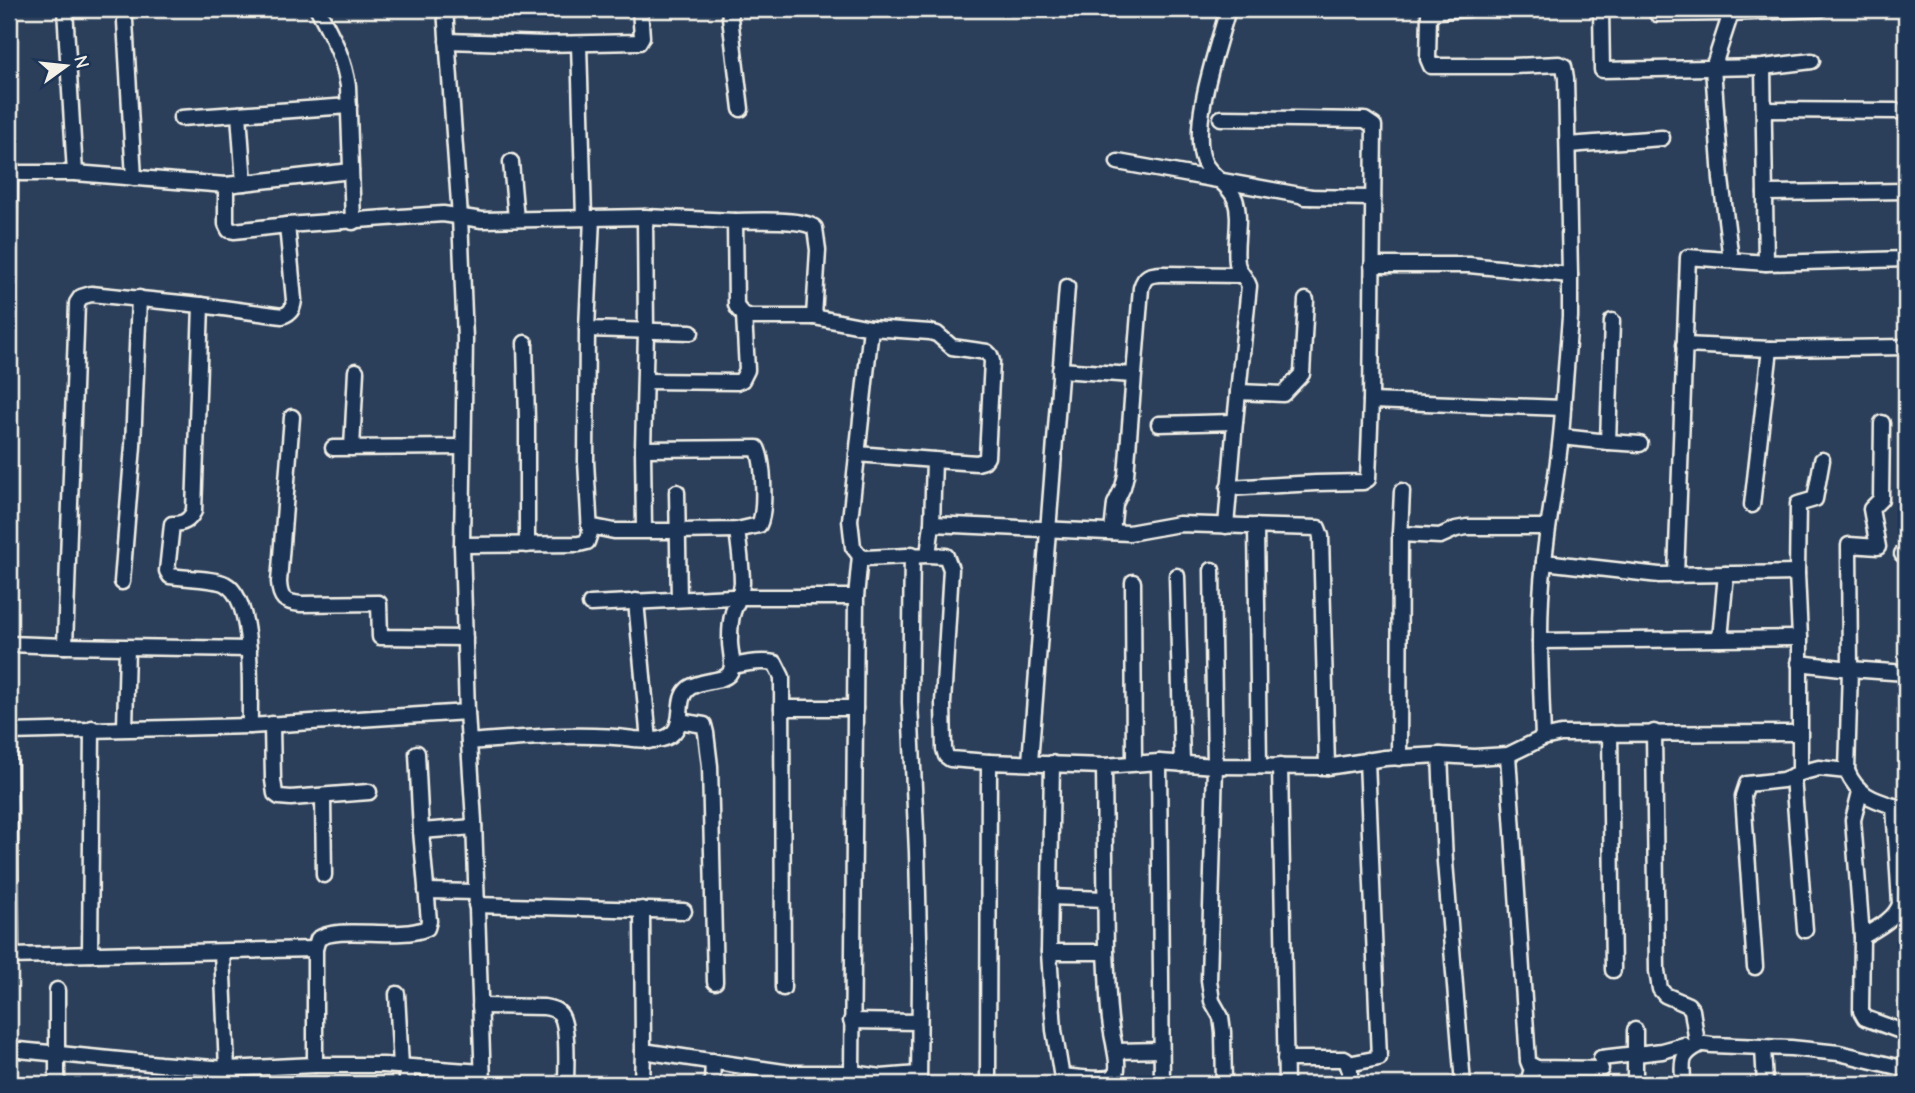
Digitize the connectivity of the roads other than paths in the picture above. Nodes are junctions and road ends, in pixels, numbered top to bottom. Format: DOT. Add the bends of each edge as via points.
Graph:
graph roads {
  1 [pos="65,9"];
  2 [pos="318,9"];
  3 [pos="444,9"];
  4 [pos="640,9"];
  5 [pos="729,9"];
  6 [pos="1228,9"];
  7 [pos="1468,9"];
  8 [pos="1601,9"];
  9 [pos="1820,9"];
  10 [pos="1732,11"];
  11 [pos="1657,14"];
  12 [pos="125,21"];
  13 [pos="447,41"];
  14 [pos="579,44"];
  15 [pos="1812,61"];
  16 [pos="1763,67"];
  17 [pos="1713,68"];
  18 [pos="349,106"];
  19 [pos="741,109"];
  20 [pos="1763,110"];
  21 [pos="1897,111"];
  22 [pos="239,114"];
  23 [pos="181,118"];
  24 [pos="1221,118"];
  25 [pos="1662,138"];
  26 [pos="1568,145"];
  27 [pos="511,162"];
  28 [pos="1118,162"];
  29 [pos="351,171"];
  30 [pos="9,173"];
  31 [pos="75,173"];
  32 [pos="134,178"];
  33 [pos="1220,181"];
  34 [pos="244,183"];
  35 [pos="226,185"];
  36 [pos="1906,191"];
  37 [pos="1765,193"];
  38 [pos="1234,196"];
  39 [pos="1311,197"];
  40 [pos="1373,198"];
  41 [pos="460,217"];
  42 [pos="645,217"];
  43 [pos="588,218"];
  44 [pos="516,219"];
  45 [pos="735,221"];
  46 [pos="353,222"];
  47 [pos="287,225"];
  48 [pos="1906,259"];
  49 [pos="1731,260"];
  50 [pos="1766,262"];
  51 [pos="1372,265"];
  52 [pos="1241,275"];
  53 [pos="1570,275"];
  54 [pos="9,280"];
  55 [pos="1067,287"];
  56 [pos="139,298"];
  57 [pos="1306,300"];
  58 [pos="201,305"];
  59 [pos="744,315"];
  60 [pos="814,317"];
  61 [pos="1612,321"];
  62 [pos="871,328"];
  63 [pos="587,329"];
  64 [pos="646,332"];
  65 [pos="691,332"];
  66 [pos="525,343"];
  67 [pos="1684,345"];
  68 [pos="1906,346"];
  69 [pos="1770,349"];
  70 [pos="1060,370"];
  71 [pos="356,371"];
  72 [pos="1133,374"];
  73 [pos="646,381"];
  74 [pos="1238,392"];
  75 [pos="1371,401"];
  76 [pos="1563,408"];
  77 [pos="292,417"];
  78 [pos="1235,422"];
  79 [pos="1882,423"];
  80 [pos="1159,424"];
  81 [pos="1562,437"];
  82 [pos="1608,442"];
  83 [pos="1640,444"];
  84 [pos="463,447"];
  85 [pos="332,448"];
  86 [pos="352,448"];
  87 [pos="643,449"];
  88 [pos="857,454"];
  89 [pos="934,460"];
  90 [pos="1822,460"];
  91 [pos="1228,488"];
  92 [pos="1402,491"];
  93 [pos="677,492"];
  94 [pos="1752,505"];
  95 [pos="932,524"];
  96 [pos="589,526"];
  97 [pos="1226,526"];
  98 [pos="1256,526"];
  99 [pos="1548,527"];
  100 [pos="1049,529"];
  101 [pos="644,530"];
  102 [pos="737,530"];
  103 [pos="677,531"];
  104 [pos="1112,532"];
  105 [pos="1399,534"];
  106 [pos="462,545"];
  107 [pos="527,545"];
  108 [pos="912,554"];
  109 [pos="928,555"];
  110 [pos="860,556"];
  111 [pos="1544,562"];
  112 [pos="1212,570"];
  113 [pos="1797,573"];
  114 [pos="1726,574"];
  115 [pos="1676,575"];
  116 [pos="1177,576"];
  117 [pos="122,582"];
  118 [pos="1133,582"];
  119 [pos="741,597"];
  120 [pos="856,597"];
  121 [pos="679,599"];
  122 [pos="636,601"];
  123 [pos="590,604"];
  124 [pos="465,638"];
  125 [pos="1800,638"];
  126 [pos="1720,639"];
  127 [pos="1540,640"];
  128 [pos="9,643"];
  129 [pos="65,646"];
  130 [pos="127,648"];
  131 [pos="249,649"];
  132 [pos="1799,663"];
  133 [pos="733,666"];
  134 [pos="1850,669"];
  135 [pos="1906,673"];
  136 [pos="782,708"];
  137 [pos="855,708"];
  138 [pos="467,712"];
  139 [pos="679,721"];
  140 [pos="272,724"];
  141 [pos="250,726"];
  142 [pos="125,728"];
  143 [pos="92,729"];
  144 [pos="1654,732"];
  145 [pos="1610,733"];
  146 [pos="1799,733"];
  147 [pos="1543,738"];
  148 [pos="649,741"];
  149 [pos="469,742"];
  150 [pos="417,753"];
  151 [pos="1440,755"];
  152 [pos="1508,755"];
  153 [pos="1399,758"];
  154 [pos="1367,760"];
  155 [pos="989,762"];
  156 [pos="1030,762"];
  157 [pos="1158,762"];
  158 [pos="1134,763"];
  159 [pos="1052,764"];
  160 [pos="1182,764"];
  161 [pos="1259,765"];
  162 [pos="1104,766"];
  163 [pos="1214,766"];
  164 [pos="1280,766"];
  165 [pos="1327,767"];
  166 [pos="1847,771"];
  167 [pos="1797,775"];
  168 [pos="369,792"];
  169 [pos="1860,792"];
  170 [pos="323,796"];
  171 [pos="1900,808"];
  172 [pos="474,827"];
  173 [pos="421,831"];
  174 [pos="324,875"];
  175 [pos="426,891"];
  176 [pos="1050,897"];
  177 [pos="476,898"];
  178 [pos="1105,899"];
  179 [pos="642,909"];
  180 [pos="684,911"];
  181 [pos="1805,930"];
  182 [pos="1862,937"];
  183 [pos="315,950"];
  184 [pos="222,951"];
  185 [pos="1106,951"];
  186 [pos="1049,952"];
  187 [pos="90,954"];
  188 [pos="10,956"];
  189 [pos="1755,967"];
  190 [pos="1613,970"];
  191 [pos="715,982"];
  192 [pos="783,988"];
  193 [pos="57,990"];
  194 [pos="397,994"];
  195 [pos="480,1006"];
  196 [pos="851,1021"];
  197 [pos="919,1023"];
  198 [pos="1635,1030"];
  199 [pos="1906,1033"];
  200 [pos="1700,1044"];
  201 [pos="1684,1045"];
  202 [pos="1763,1048"];
  203 [pos="9,1049"];
  204 [pos="1161,1050"];
  205 [pos="643,1051"];
  206 [pos="1116,1051"];
  207 [pos="57,1054"];
  208 [pos="1635,1055"];
  209 [pos="1285,1059"];
  210 [pos="713,1061"];
  211 [pos="1348,1064"];
  212 [pos="315,1065"];
  213 [pos="404,1066"];
  214 [pos="1533,1066"];
  215 [pos="233,1068"];
  216 [pos="1906,1069"];
  217 [pos="852,1073"];
  218 [pos="483,1078"];
  219 [pos="774,1078"];
  220 [pos="919,1079"];
  221 [pos="1062,1080"];
  222 [pos="57,1084"];
  223 [pos="242,1084"];
  224 [pos="407,1084"];
  225 [pos="566,1084"];
  226 [pos="642,1084"];
  227 [pos="712,1084"];
  228 [pos="988,1084"];
  229 [pos="1162,1084"];
  230 [pos="1224,1084"];
  231 [pos="1286,1084"];
  232 [pos="1350,1084"];
  233 [pos="1463,1084"];
  234 [pos="1525,1084"];
  235 [pos="1636,1084"];
  236 [pos="1683,1084"];
  237 [pos="1765,1084"];
  1 -- 31 [label="street"];
  2 -- 18 [label="street" via="345,64"];
  3 -- 13 [label="street"];
  4 -- 14 [label="street" via="639,42"];
  5 -- 19 [label="street"];
  6 -- 33 [label="street" via="1206,88 1201,128 1205,164"];
  7 -- 26 [label="street" via="1429,14 1429,64 1562,65"];
  8 -- 17 [label="street" via="1602,69"];
  9 -- 10 [label="street"];
  10 -- 11 [label="street"];
  10 -- 17 [label="street"];
  12 -- 32 [label="street"];
  13 -- 14 [label="street"];
  13 -- 41 [label="street"];
  14 -- 43 [label="street"];
  15 -- 16 [label="street"];
  16 -- 17 [label="street"];
  16 -- 20 [label="street"];
  17 -- 49 [label="street"];
  18 -- 22 [label="street"];
  18 -- 29 [label="street"];
  20 -- 21 [label="street"];
  20 -- 37 [label="street"];
  22 -- 23 [label="street"];
  22 -- 34 [label="street"];
  24 -- 40 [label="street" via="1365,120 1374,126"];
  25 -- 26 [label="street"];
  26 -- 53 [label="street"];
  27 -- 44 [label="street"];
  28 -- 33 [label="street"];
  29 -- 34 [label="street"];
  29 -- 46 [label="street"];
  30 -- 31 [label="street"];
  30 -- 54 [label="street"];
  31 -- 32 [label="street"];
  32 -- 35 [label="street"];
  33 -- 38 [label="street"];
  33 -- 39 [label="street"];
  34 -- 35 [label="street"];
  35 -- 47 [label="street" via="229,230"];
  36 -- 37 [label="street"];
  37 -- 50 [label="street"];
  38 -- 39 [label="street"];
  38 -- 52 [label="street" via="1236,260"];
  39 -- 40 [label="street"];
  40 -- 51 [label="street"];
  41 -- 44 [label="street"];
  41 -- 46 [label="street" via="443,214"];
  41 -- 84 [label="street"];
  42 -- 43 [label="street"];
  42 -- 45 [label="street"];
  42 -- 64 [label="street"];
  43 -- 44 [label="street"];
  43 -- 63 [label="street"];
  45 -- 59 [label="street" via="736,305"];
  45 -- 60 [label="street" via="810,224 815,228"];
  46 -- 47 [label="street"];
  47 -- 58 [label="street" via="294,300 288,314"];
  48 -- 50 [label="street"];
  49 -- 50 [label="street"];
  49 -- 67 [label="street" via="1688,257"];
  51 -- 53 [label="street" via="1469,265"];
  51 -- 75 [label="street"];
  52 -- 72 [label="street" via="1162,274 1143,280"];
  52 -- 74 [label="street" via="1248,282 1249,296"];
  53 -- 76 [label="street"];
  55 -- 70 [label="street"];
  56 -- 58 [label="street"];
  56 -- 117 [label="street"];
  56 -- 129 [label="street" via="91,294 77,303"];
  57 -- 74 [label="street" via="1302,374 1283,394"];
  58 -- 131 [label="street" via="194,511 181,524 172,524 167,571 170,576 224,583 233,590 245,613"];
  59 -- 60 [label="street"];
  59 -- 73 [label="street" via="747,370 742,380"];
  60 -- 62 [label="street"];
  61 -- 82 [label="street"];
  62 -- 88 [label="street"];
  62 -- 89 [label="street" via="930,332 952,347 990,355 985,461"];
  63 -- 64 [label="street"];
  63 -- 96 [label="street"];
  64 -- 65 [label="street"];
  64 -- 73 [label="street"];
  66 -- 107 [label="street"];
  67 -- 69 [label="street"];
  67 -- 115 [label="street"];
  68 -- 69 [label="street"];
  69 -- 94 [label="street"];
  70 -- 72 [label="street"];
  70 -- 100 [label="street"];
  71 -- 86 [label="street"];
  72 -- 104 [label="street" via="1126,475 1115,504"];
  73 -- 87 [label="street"];
  74 -- 78 [label="street"];
  75 -- 76 [label="street"];
  75 -- 91 [label="street" via="1368,479"];
  76 -- 81 [label="street"];
  77 -- 124 [label="street" via="280,593 301,604 379,603 380,637"];
  78 -- 80 [label="street"];
  78 -- 91 [label="street"];
  79 -- 134 [label="street" via="1881,499 1871,509 1878,547 1849,545"];
  81 -- 82 [label="street"];
  81 -- 99 [label="street"];
  82 -- 83 [label="street"];
  84 -- 86 [label="street"];
  84 -- 106 [label="street"];
  85 -- 86 [label="street"];
  87 -- 101 [label="street"];
  87 -- 102 [label="street" via="757,448 762,521"];
  88 -- 89 [label="street"];
  88 -- 110 [label="street" via="850,520 853,547"];
  89 -- 95 [label="street"];
  90 -- 113 [label="street" via="1815,499 1798,503"];
  91 -- 97 [label="street"];
  92 -- 105 [label="street"];
  93 -- 103 [label="street"];
  95 -- 100 [label="street"];
  95 -- 109 [label="street"];
  96 -- 101 [label="street"];
  96 -- 107 [label="street" via="584,544"];
  97 -- 98 [label="street"];
  97 -- 104 [label="street" via="1179,524"];
  98 -- 161 [label="street"];
  98 -- 165 [label="street" via="1313,526 1320,531"];
  99 -- 105 [label="street" via="1467,527 1440,536"];
  99 -- 111 [label="street"];
  100 -- 104 [label="street"];
  100 -- 156 [label="street"];
  101 -- 103 [label="street"];
  102 -- 103 [label="street"];
  102 -- 119 [label="street"];
  103 -- 121 [label="street"];
  105 -- 153 [label="street"];
  106 -- 107 [label="street"];
  106 -- 124 [label="street"];
  108 -- 109 [label="street"];
  108 -- 110 [label="street"];
  108 -- 197 [label="street" via="910,702"];
  109 -- 155 [label="street" via="946,556 951,569 943,702 946,756"];
  110 -- 120 [label="street"];
  111 -- 115 [label="street"];
  111 -- 127 [label="street"];
  112 -- 163 [label="street"];
  113 -- 114 [label="street"];
  113 -- 125 [label="street"];
  114 -- 115 [label="street"];
  114 -- 126 [label="street"];
  116 -- 160 [label="street"];
  118 -- 158 [label="street"];
  119 -- 120 [label="street"];
  119 -- 121 [label="street"];
  119 -- 133 [label="street" via="730,621"];
  120 -- 137 [label="street"];
  121 -- 122 [label="street"];
  122 -- 123 [label="street"];
  122 -- 148 [label="street"];
  124 -- 138 [label="street"];
  125 -- 126 [label="street"];
  125 -- 132 [label="street"];
  126 -- 127 [label="street"];
  127 -- 147 [label="street"];
  128 -- 129 [label="street"];
  129 -- 130 [label="street"];
  130 -- 131 [label="street"];
  130 -- 142 [label="street"];
  131 -- 141 [label="street"];
  132 -- 134 [label="street"];
  132 -- 146 [label="street"];
  133 -- 136 [label="street" via="775,663 782,677"];
  133 -- 139 [label="street" via="723,678 691,686 684,693"];
  134 -- 135 [label="street"];
  134 -- 166 [label="street"];
  136 -- 137 [label="street"];
  136 -- 192 [label="street"];
  137 -- 196 [label="street"];
  138 -- 140 [label="street"];
  138 -- 149 [label="street"];
  139 -- 148 [label="street" via="674,732"];
  139 -- 191 [label="street" via="704,725 706,733"];
  140 -- 141 [label="street"];
  140 -- 170 [label="street" via="275,794"];
  141 -- 142 [label="street"];
  142 -- 143 [label="street"];
  143 -- 187 [label="street"];
  143 -- 188 [label="street" via="9,732"];
  144 -- 145 [label="street"];
  144 -- 146 [label="street"];
  144 -- 200 [label="street" via="1657,971 1665,995 1692,1010 1695,1039"];
  145 -- 147 [label="street"];
  145 -- 190 [label="street"];
  146 -- 167 [label="street"];
  147 -- 152 [label="street"];
  148 -- 149 [label="street" via="572,735"];
  149 -- 172 [label="street"];
  150 -- 173 [label="street"];
  151 -- 152 [label="street"];
  151 -- 153 [label="street"];
  151 -- 233 [label="street"];
  152 -- 214 [label="street" via="1528,1061"];
  153 -- 154 [label="street"];
  154 -- 165 [label="street"];
  154 -- 211 [label="street" via="1379,1058"];
  155 -- 156 [label="street"];
  155 -- 228 [label="street"];
  156 -- 159 [label="street"];
  157 -- 158 [label="street"];
  157 -- 160 [label="street"];
  157 -- 204 [label="street"];
  158 -- 162 [label="street"];
  159 -- 162 [label="street"];
  159 -- 176 [label="street"];
  160 -- 163 [label="street"];
  161 -- 163 [label="street"];
  161 -- 164 [label="street"];
  162 -- 178 [label="street"];
  163 -- 230 [label="street" via="1209,980 1212,1001 1221,1017"];
  164 -- 165 [label="street"];
  164 -- 209 [label="street"];
  166 -- 167 [label="street" via="1819,768"];
  166 -- 169 [label="street"];
  167 -- 181 [label="street"];
  167 -- 189 [label="street" via="1752,782 1743,796"];
  168 -- 170 [label="street"];
  169 -- 171 [label="street"];
  169 -- 182 [label="street" via="1853,820"];
  170 -- 174 [label="street"];
  171 -- 182 [label="street" via="1900,904 1894,915"];
  172 -- 173 [label="street"];
  172 -- 177 [label="street"];
  173 -- 175 [label="street"];
  175 -- 177 [label="street"];
  175 -- 183 [label="street" via="428,928 391,934 331,933 318,939"];
  176 -- 178 [label="street"];
  176 -- 186 [label="street"];
  177 -- 179 [label="street"];
  177 -- 195 [label="street"];
  178 -- 185 [label="street"];
  179 -- 180 [label="street"];
  179 -- 205 [label="street"];
  182 -- 199 [label="street" via="1863,1014"];
  183 -- 184 [label="street"];
  183 -- 212 [label="street"];
  184 -- 187 [label="street"];
  184 -- 215 [label="street"];
  185 -- 186 [label="street"];
  185 -- 206 [label="street"];
  186 -- 221 [label="street"];
  187 -- 188 [label="street"];
  193 -- 207 [label="street"];
  194 -- 213 [label="street"];
  195 -- 218 [label="street"];
  195 -- 225 [label="street" via="544,1007 559,1013 564,1023"];
  196 -- 197 [label="street"];
  196 -- 217 [label="street"];
  197 -- 220 [label="street"];
  198 -- 208 [label="street"];
  200 -- 202 [label="street"];
  200 -- 236 [label="street" via="1683,1057"];
  201 -- 208 [label="street"];
  202 -- 216 [label="street" via="1839,1052"];
  202 -- 237 [label="street"];
  203 -- 207 [label="street"];
  204 -- 206 [label="street"];
  204 -- 229 [label="street"];
  205 -- 210 [label="street"];
  205 -- 226 [label="street"];
  206 -- 221 [label="street" via="1113,1077"];
  207 -- 215 [label="street"];
  207 -- 222 [label="street"];
  208 -- 214 [label="street" via="1547,1069"];
  208 -- 235 [label="street"];
  209 -- 211 [label="street" via="1336,1058"];
  209 -- 231 [label="street"];
  210 -- 219 [label="street"];
  210 -- 227 [label="street"];
  211 -- 232 [label="street"];
  212 -- 213 [label="street"];
  212 -- 215 [label="street"];
  213 -- 218 [label="street"];
  213 -- 224 [label="street"];
  214 -- 234 [label="street"];
  215 -- 223 [label="street"];
  217 -- 219 [label="street"];
  217 -- 220 [label="street"];
}
